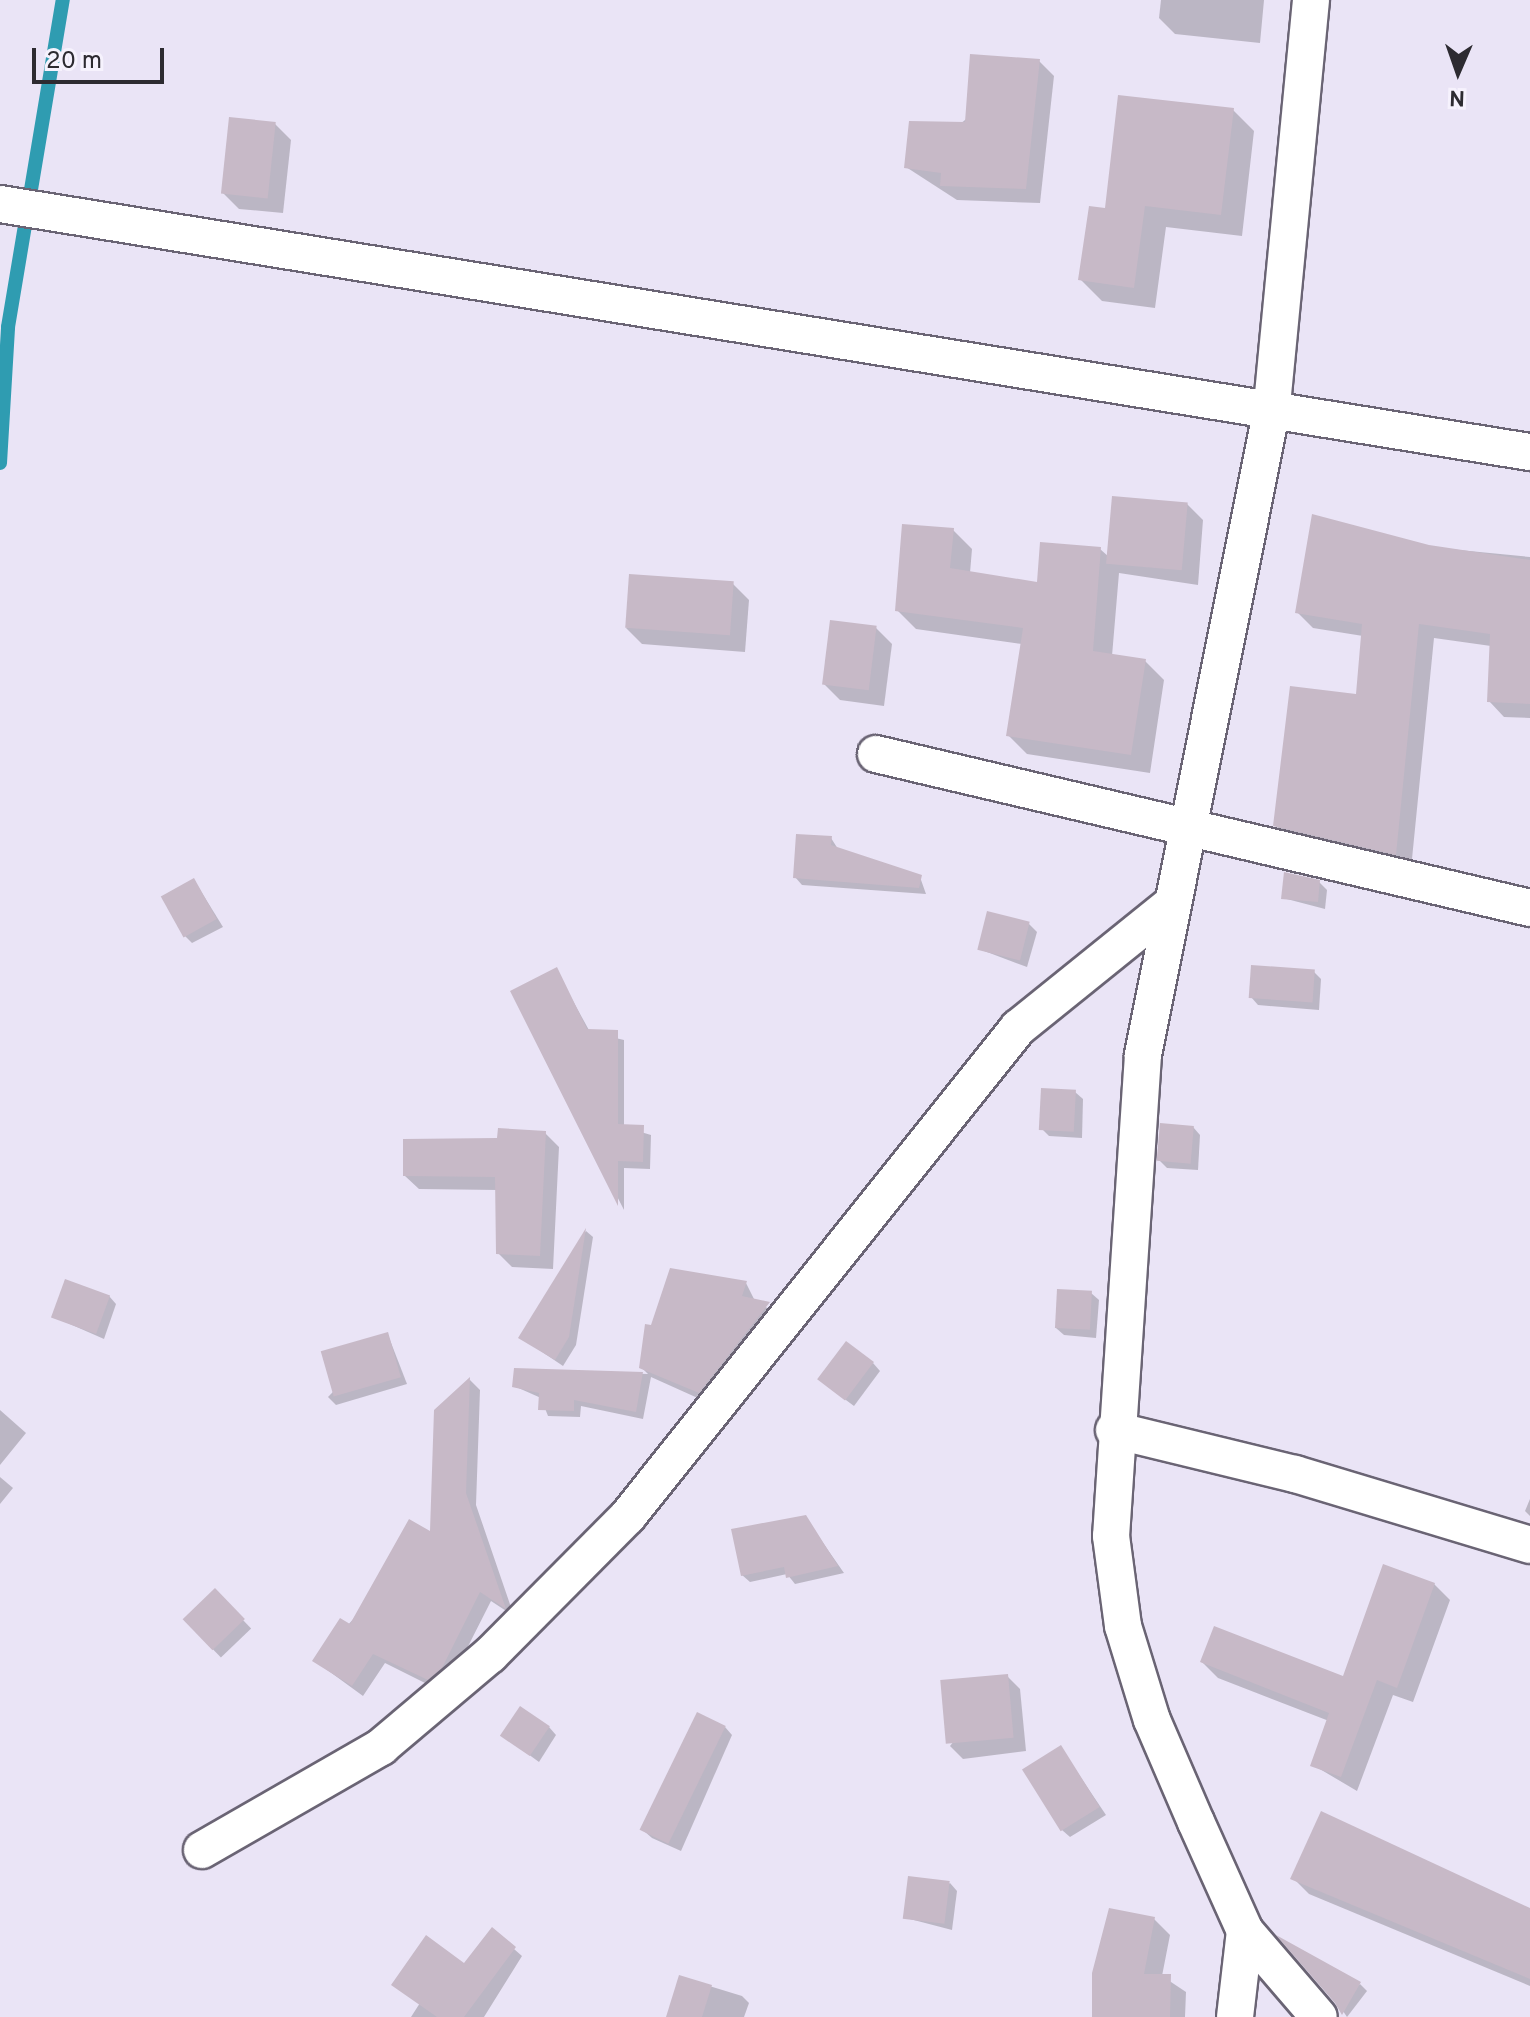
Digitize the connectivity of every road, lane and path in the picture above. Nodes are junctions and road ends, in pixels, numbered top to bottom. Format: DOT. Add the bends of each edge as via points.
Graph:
graph roads {
  1 [pos="1311,0"];
  2 [pos="0,204"];
  3 [pos="1272,408"];
  4 [pos="1530,452"];
  5 [pos="876,754"];
  6 [pos="1186,832"];
  7 [pos="1168,907"];
  8 [pos="1530,908"];
  9 [pos="1114,1430"];
  10 [pos="1530,1545"];
  11 [pos="202,1850"];
  12 [pos="1245,1931"];
  13 [pos="1235,2017"];
  14 [pos="1319,2017"];
  1 -- 3 [label="street"];
  2 -- 3 [label="street"];
  3 -- 4 [label="street"];
  3 -- 6 [label="street"];
  5 -- 6 [label="street"];
  6 -- 7 [label="street"];
  6 -- 8 [label="street"];
  7 -- 9 [label="street" via="1132,1149"];
  7 -- 11 [label="street" via="1018,1028 628,1516 490,1655 381,1747"];
  9 -- 10 [label="street" via="1295,1474"];
  9 -- 12 [label="street" via="1111,1536 1123,1626 1152,1720"];
  12 -- 13 [label="street"];
  12 -- 14 [label="street"];
}
